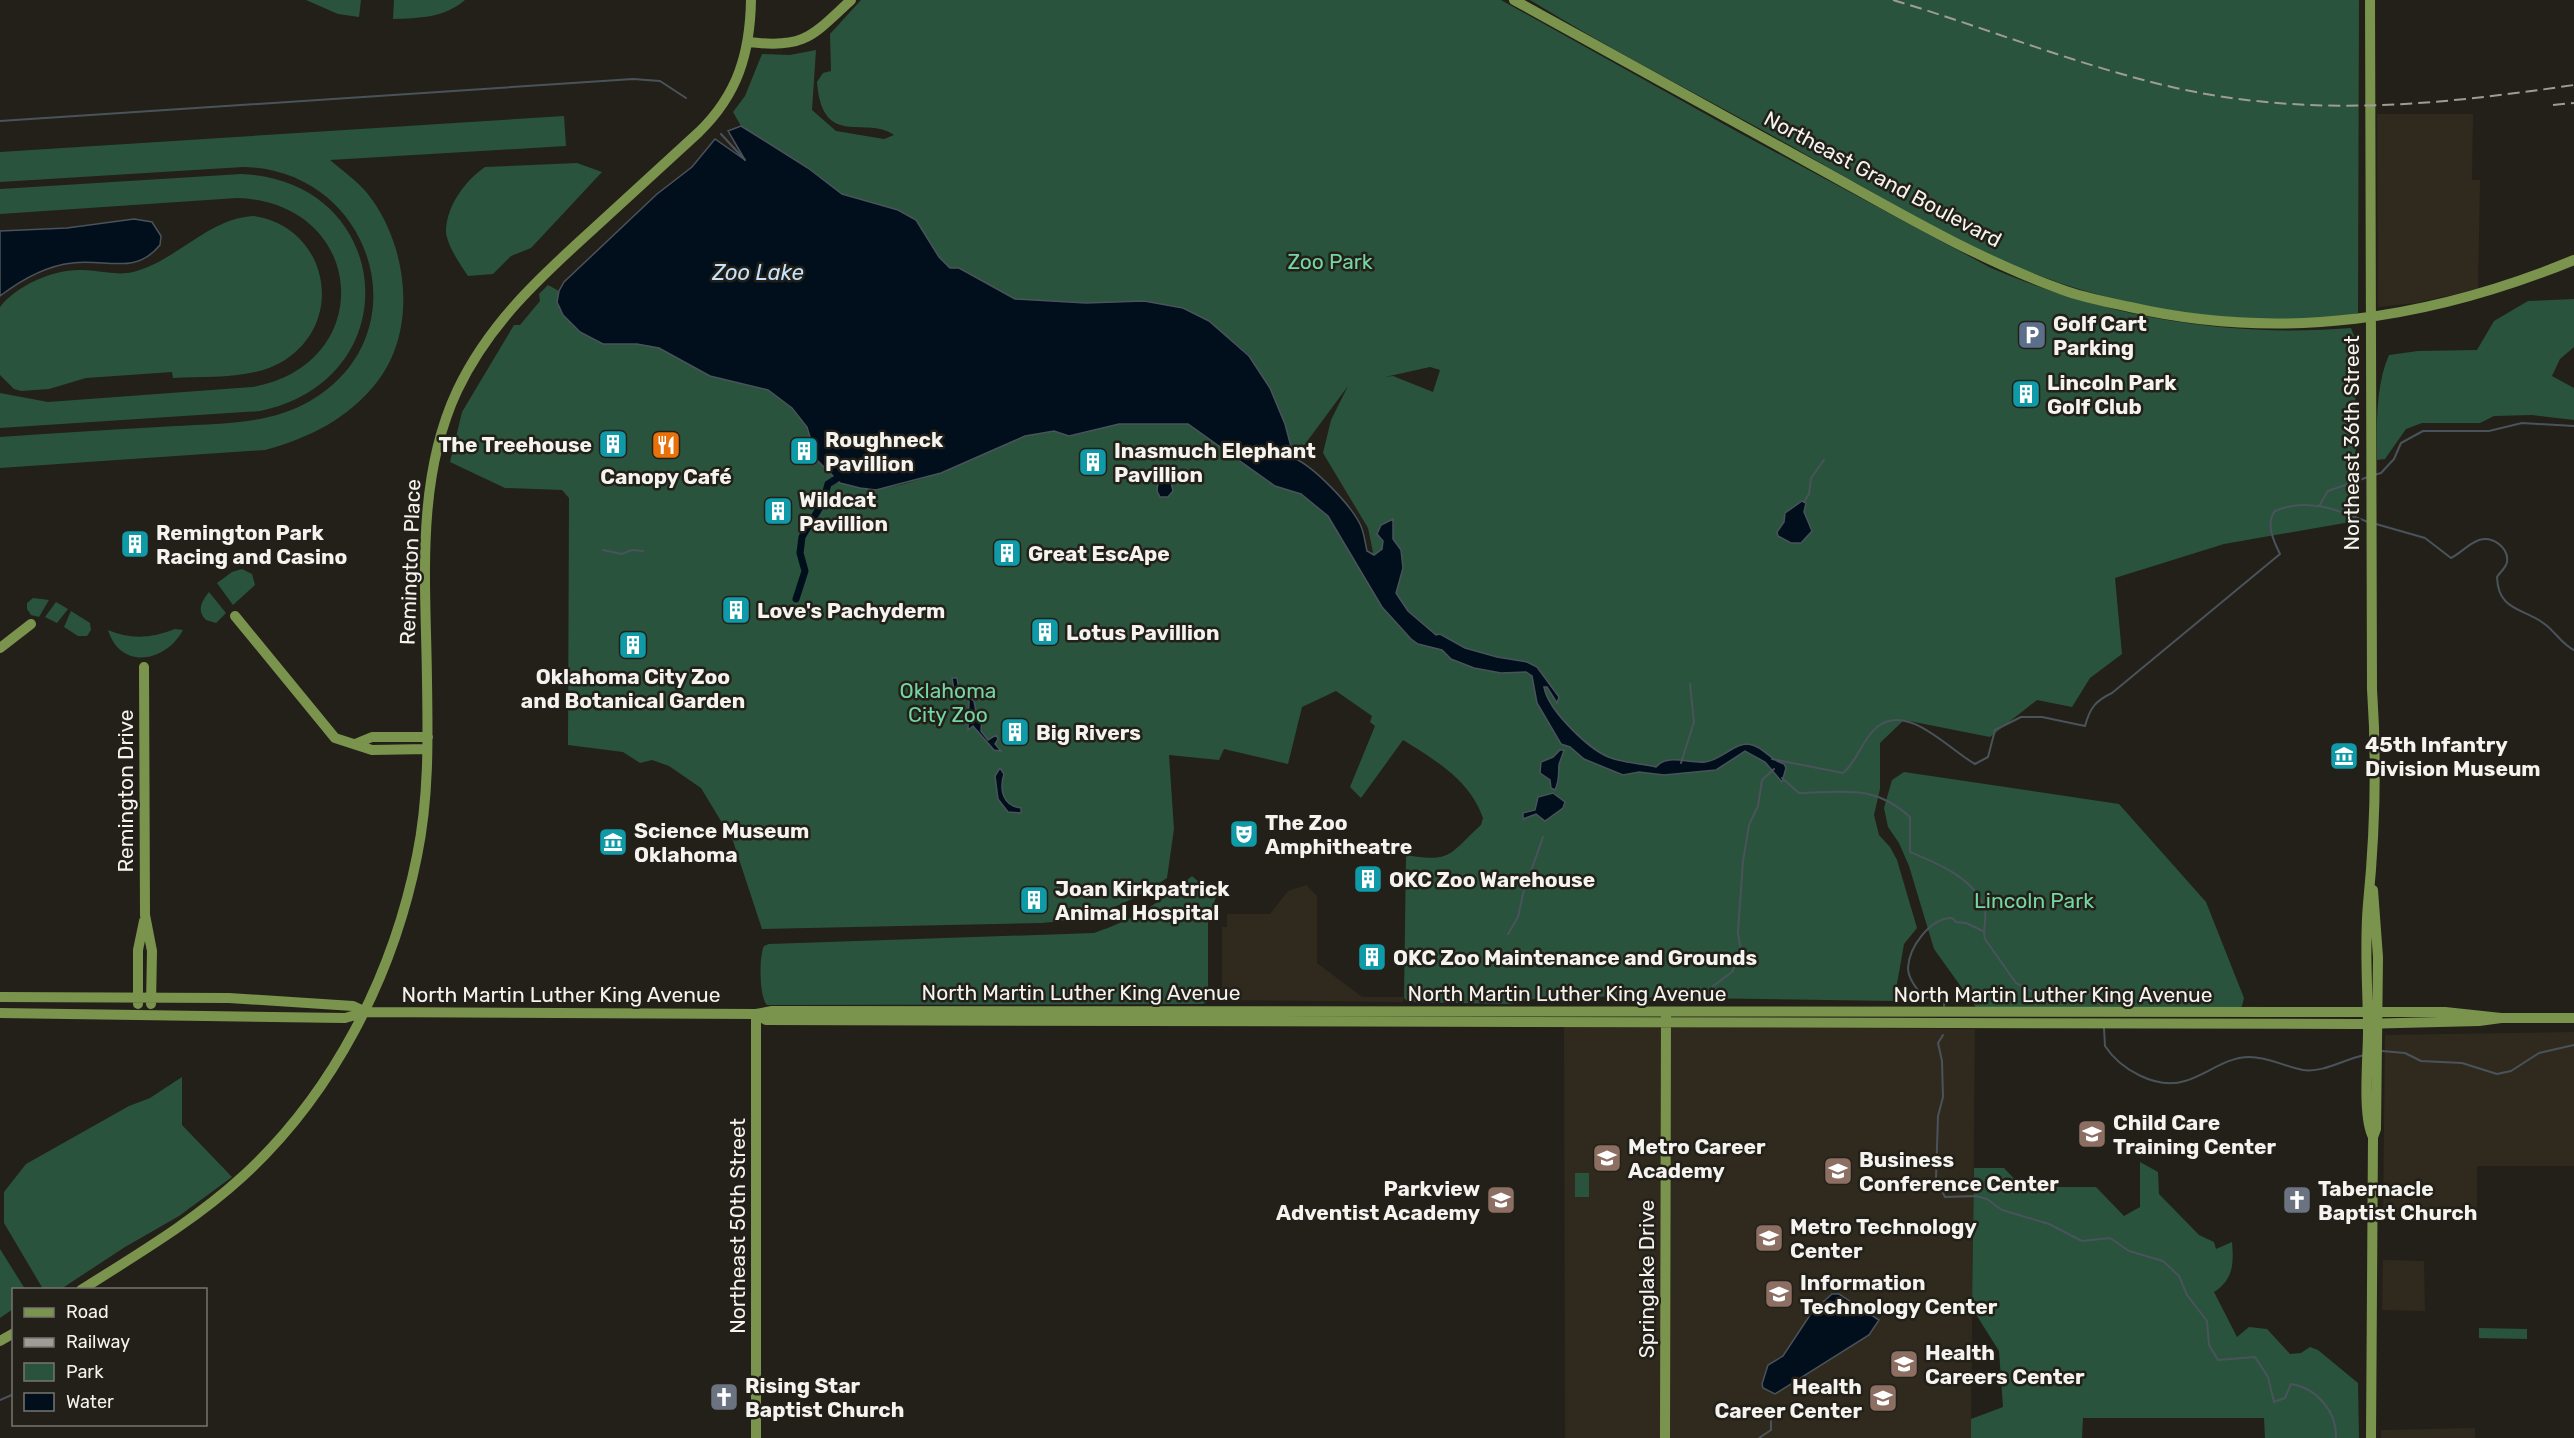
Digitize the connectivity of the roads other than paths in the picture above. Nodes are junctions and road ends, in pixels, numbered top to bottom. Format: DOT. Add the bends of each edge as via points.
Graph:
graph roads {
  1 [pos="751,0"];
  2 [pos="851,0"];
  3 [pos="1514,0"];
  4 [pos="2370,0"];
  5 [pos="749,42"];
  6 [pos="2574,260"];
  7 [pos="2370,318"];
  8 [pos="235,616"];
  9 [pos="31,624"];
  10 [pos="0,648"];
  11 [pos="144,667"];
  12 [pos="428,737"];
  13 [pos="355,744"];
  14 [pos="427,749"];
  15 [pos="145,915"];
  16 [pos="0,997"];
  17 [pos="151,997"];
  18 [pos="138,998"];
  19 [pos="366,1012"];
  20 [pos="0,1013"];
  21 [pos="138,1013"];
  22 [pos="151,1013"];
  23 [pos="756,1014"];
  24 [pos="1666,1017"];
  25 [pos="2373,1018"];
  26 [pos="2501,1018"];
  27 [pos="2574,1018"];
  28 [pos="84,1288"];
  29 [pos="756,1438"];
  30 [pos="1665,1438"];
  31 [pos="2371,1438"];
  1 -- 5 [label="main road"];
  2 -- 5 [label="main road" via="800,42"];
  3 -- 7 [label="main road, Northeast Grand Boulevard" via="1958,245 2065,291 2164,315 2229,323 2332,323"];
  4 -- 7 [label="main road, Northeast 36th Street"];
  5 -- 12 [label="main road, Remington Place" via="741,74 717,113 519,298 480,349 457,392 435,456 428,501"];
  6 -- 7 [label="main road, Northeast Grand Boulevard" via="2470,298"];
  7 -- 25 [label="main road, Northeast 36th Street" via="2376,769 2368,914"];
  8 -- 13 [label="main road" via="329,733"];
  9 -- 10 [label="main road"];
  11 -- 15 [label="main road, Remington Drive"];
  12 -- 13 [label="main road" via="372,737"];
  12 -- 14 [label="main road, Remington Place"];
  13 -- 14 [label="main road" via="372,750"];
  14 -- 19 [label="main road, Remington Place" via="424,811 415,865 397,929"];
  15 -- 17 [label="main road, Remington Drive" via="152,951"];
  15 -- 18 [label="main road, Remington Drive" via="138,950"];
  16 -- 18 [label="main road, North Martin Luther King Avenue"];
  17 -- 18 [label="main road, North Martin Luther King Avenue"];
  17 -- 19 [label="main road, North Martin Luther King Avenue" via="353,1006"];
  17 -- 22 [label="main road, Remington Drive"];
  18 -- 21 [label="main road, Remington Drive"];
  19 -- 22 [label="main road, North Martin Luther King Avenue" via="345,1018"];
  19 -- 23 [label="main road, North Martin Luther King Avenue"];
  19 -- 28 [label="main road" via="292,1124 241,1178 199,1212"];
  20 -- 21 [label="main road, North Martin Luther King Avenue"];
  21 -- 22 [label="main road, North Martin Luther King Avenue"];
  23 -- 24 [label="main road, North Martin Luther King Avenue" via="766,1020"];
  23 -- 29 [label="main road, Northeast 50th Street"];
  24 -- 25 [label="main road, North Martin Luther King Avenue"];
  24 -- 25 [label="main road, North Martin Luther King Avenue" via="2297,1024"];
  24 -- 30 [label="main road, Springlake Drive"];
  25 -- 26 [label="main road, North Martin Luther King Avenue" via="2479,1022"];
  25 -- 26 [label="main road, North Martin Luther King Avenue" via="2433,1012"];
  25 -- 31 [label="main road, Northeast 36th Street" via="2376,1129"];
  26 -- 27 [label="main road, North Martin Luther King Avenue"];
}
